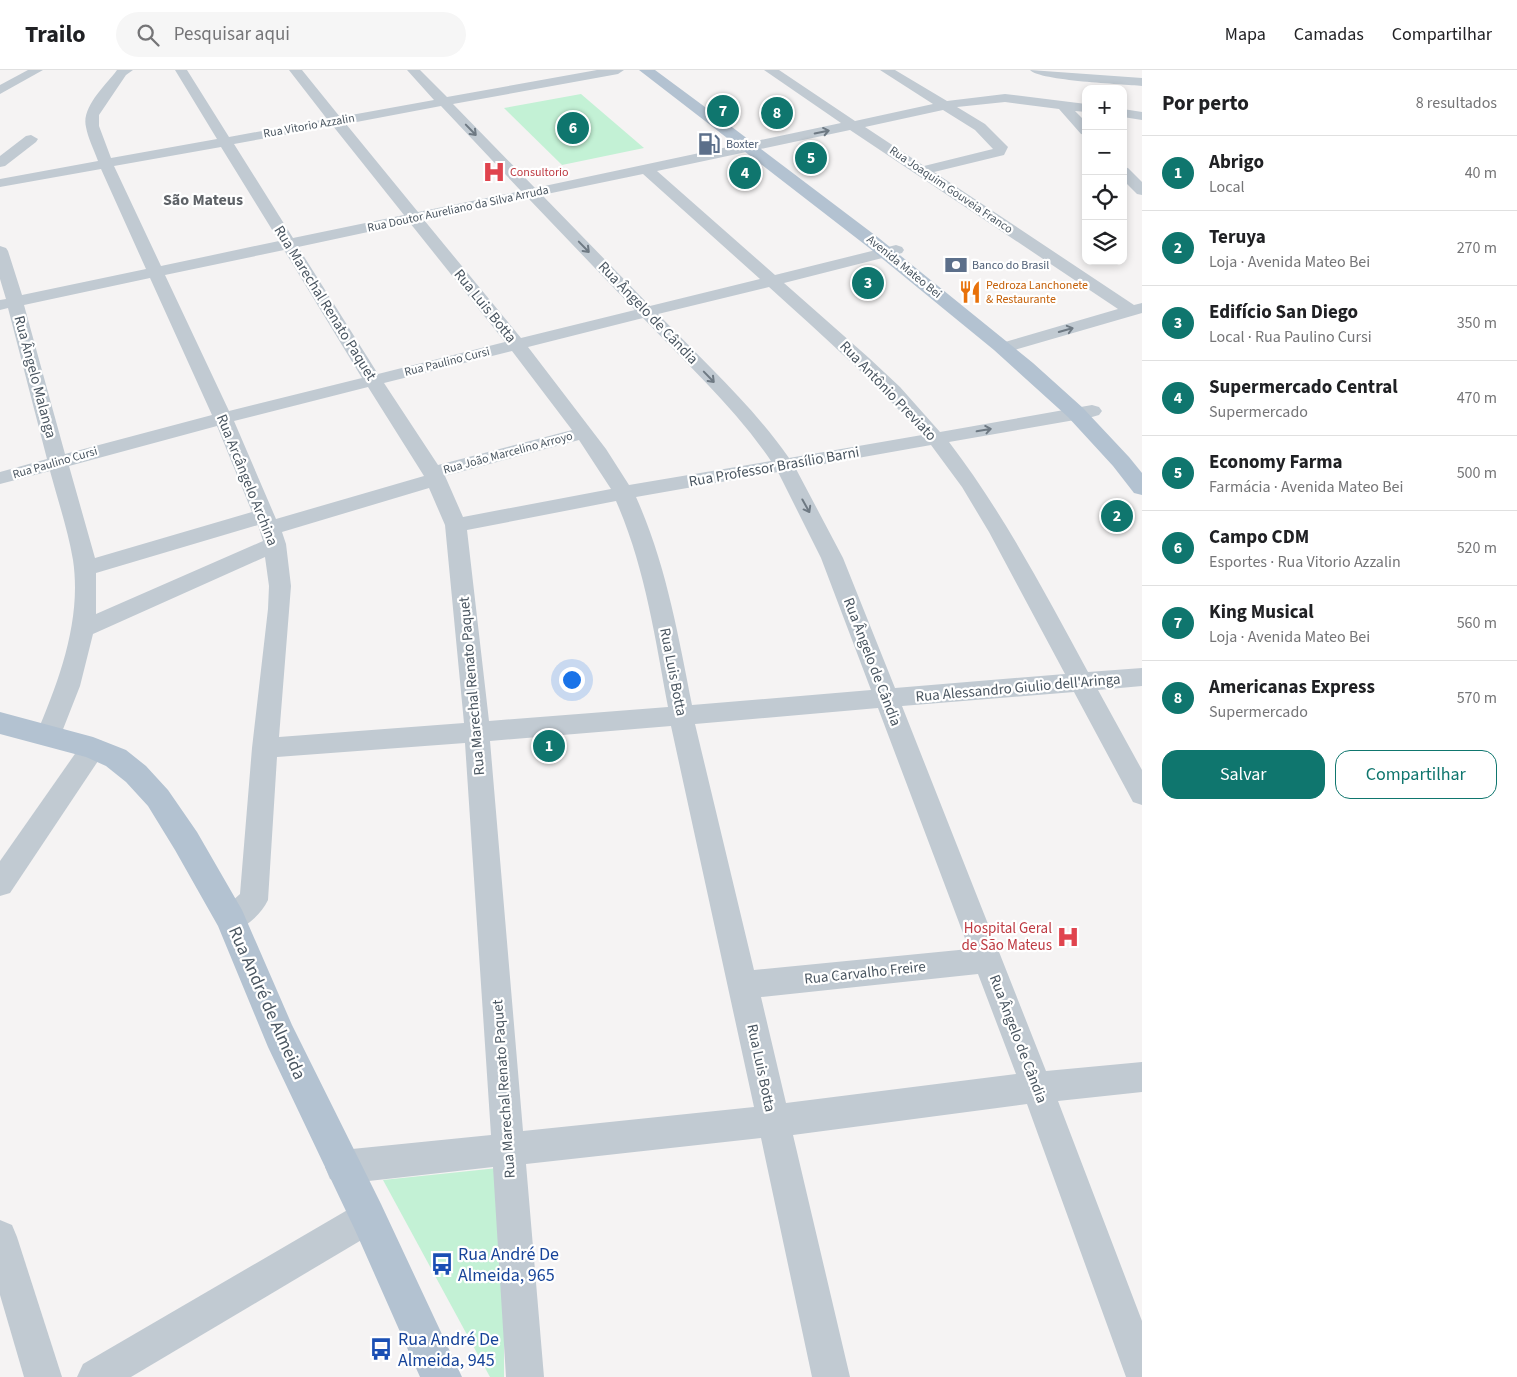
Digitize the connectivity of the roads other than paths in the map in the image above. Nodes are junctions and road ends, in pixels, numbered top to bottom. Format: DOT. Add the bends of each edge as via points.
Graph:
graph roads {
  1 [pos="36,70"];
  2 [pos="126,70"];
  3 [pos="181,70"];
  4 [pos="295,70"];
  5 [pos="413,70"];
  6 [pos="532,70"];
  7 [pos="618,70"];
  8 [pos="646,70"];
  9 [pos="658,70"];
  10 [pos="770,70"];
  11 [pos="886,70"];
  12 [pos="1036,70"];
  13 [pos="1142,82"];
  14 [pos="547,83"];
  15 [pos="0,90"];
  16 [pos="444,102"];
  17 [pos="1062,104"];
  18 [pos="944,106"];
  19 [pos="1082,107"];
  20 [pos="1127,114"];
  21 [pos="1142,116"];
  22 [pos="336,121"];
  23 [pos="852,125"];
  24 [pos="1085,130"];
  25 [pos="31,139"];
  26 [pos="225,142"];
  27 [pos="753,146"];
  28 [pos="0,163"];
  29 [pos="106,164"];
  30 [pos="646,169"];
  31 [pos="921,171"];
  32 [pos="1127,175"];
  33 [pos="0,183"];
  34 [pos="1141,189"];
  35 [pos="532,193"];
  36 [pos="413,218"];
  37 [pos="290,244"];
  38 [pos="0,251"];
  39 [pos="891,251"];
  40 [pos="155,272"];
  41 [pos="771,281"];
  42 [pos="8,303"];
  43 [pos="1137,309"];
  44 [pos="645,312"];
  45 [pos="517,346"];
  46 [pos="1012,346"];
  47 [pos="373,380"];
  48 [pos="1084,412"];
  49 [pos="223,418"];
  50 [pos="584,433"];
  51 [pos="936,439"];
  52 [pos="57,462"];
  53 [pos="784,465"];
  54 [pos="1142,469"];
  55 [pos="434,476"];
  56 [pos="0,478"];
  57 [pos="1142,488"];
  58 [pos="623,493"];
  59 [pos="456,525"];
  60 [pos="270,530"];
  61 [pos="86,568"];
  62 [pos="82,630"];
  63 [pos="1142,677"];
  64 [pos="1081,682"];
  65 [pos="886,700"];
  66 [pos="680,714"];
  67 [pos="0,722"];
  68 [pos="477,733"];
  69 [pos="49,735"];
  70 [pos="93,748"];
  71 [pos="265,748"];
  72 [pos="1142,794"];
  73 [pos="8,856"];
  74 [pos="0,884"];
  75 [pos="231,920"];
  76 [pos="987,960"];
  77 [pos="744,985"];
  78 [pos="1142,1076"];
  79 [pos="1037,1087"];
  80 [pos="773,1121"];
  81 [pos="509,1150"];
  82 [pos="342,1167"];
  83 [pos="368,1217"];
  84 [pos="0,1237"];
  85 [pos="1142,1370"];
  86 [pos="44,1377"];
  87 [pos="96,1377"];
  88 [pos="441,1377"];
  89 [pos="524,1377"];
  90 [pos="831,1377"];
  1 -- 15 [label="street"];
  2 -- 29 [label="street, Rua Arcângelo Archina" via="92,114 92,126"];
  3 -- 26 [label="street, Rua Marechal Renato Paquet"];
  4 -- 22 [label="street, Rua Luis Botta"];
  5 -- 16 [label="street, Rua Ângelo de Cândia"];
  6 -- 14 [label="street"];
  7 -- 14 [label="street, Rua Vitorio Azzalin"];
  8 -- 27 [label="main road, Avenida Mateo Bei"];
  9 -- 27 [label="main road, Avenida Mateo Bei"];
  10 -- 23 [label="street, Rua Joaquim Gouveia Franco"];
  11 -- 18 [label="street"];
  12 -- 13 [label="street"];
  14 -- 16 [label="street, Rua Vitorio Azzalin"];
  16 -- 22 [label="street, Rua Vitorio Azzalin"];
  16 -- 35 [label="street, Rua Ângelo de Cândia, one-way"];
  17 -- 18 [label="street, Rua Doutor Aureliano da Silva Arruda" via="1005,98"];
  17 -- 19 [label="street, Rua Doutor Aureliano da Silva Arruda"];
  17 -- 24 [label="street"];
  18 -- 23 [label="street, Rua Doutor Aureliano da Silva Arruda"];
  18 -- 31 [label="street" via="980,127 1002,149"];
  20 -- 21 [label="street"];
  22 -- 26 [label="street, Rua Vitorio Azzalin"];
  22 -- 36 [label="street, Rua Luis Botta"];
  27 -- 23 [label="street, Rua Doutor Aureliano da Silva Arruda, one-way"];
  23 -- 31 [label="street, Rua Joaquim Gouveia Franco"];
  25 -- 28 [label="street"];
  26 -- 29 [label="street, Rua Vitorio Azzalin"];
  26 -- 37 [label="street, Rua Marechal Renato Paquet"];
  27 -- 30 [label="street, Rua Doutor Aureliano da Silva Arruda"];
  27 -- 39 [label="main road, Avenida Mateo Bei"];
  29 -- 33 [label="street, Rua Vitorio Azzalin"];
  29 -- 40 [label="street, Rua Arcângelo Archina"];
  30 -- 35 [label="street, Rua Doutor Aureliano da Silva Arruda"];
  30 -- 41 [label="street, Rua Antônio Previato"];
  31 -- 43 [label="street, Rua Joaquim Gouveia Franco"];
  32 -- 34 [label="street"];
  35 -- 36 [label="street, Rua Doutor Aureliano da Silva Arruda"];
  35 -- 44 [label="street, Rua Ângelo de Cândia, one-way"];
  36 -- 37 [label="street, Rua Doutor Aureliano da Silva Arruda"];
  36 -- 45 [label="street, Rua Luis Botta"];
  37 -- 40 [label="street, Rua Doutor Aureliano da Silva Arruda"];
  37 -- 47 [label="street, Rua Marechal Renato Paquet"];
  38 -- 42 [label="street, Rua Ângelo Malanga"];
  39 -- 41 [label="street, Rua Paulino Cursi"];
  39 -- 46 [label="main road, Avenida Mateo Bei"];
  40 -- 42 [label="street, Rua Doutor Aureliano da Silva Arruda"];
  40 -- 49 [label="street, Rua Arcângelo Archina"];
  41 -- 44 [label="street, Rua Paulino Cursi"];
  41 -- 51 [label="street, Rua Antônio Previato" via="863,362"];
  42 -- 52 [label="street, Rua Ângelo Malanga" via="45,409"];
  46 -- 43 [label="street, one-way"];
  44 -- 45 [label="street, Rua Paulino Cursi"];
  44 -- 53 [label="street, Rua Ângelo de Cândia, one-way" via="737,406"];
  45 -- 47 [label="street, Rua Paulino Cursi"];
  45 -- 50 [label="street, Rua Luis Botta"];
  46 -- 48 [label="main road, Avenida Mateo Bei"];
  47 -- 49 [label="street, Rua Paulino Cursi"];
  47 -- 55 [label="street, Rua Marechal Renato Paquet"];
  51 -- 48 [label="street, Rua Professor Brasílio Barni, one-way"];
  48 -- 54 [label="main road, Avenida Mateo Bei"];
  48 -- 57 [label="main road, Avenida Mateo Bei"];
  49 -- 52 [label="street, Rua Paulino Cursi"];
  49 -- 60 [label="street, Rua Arcângelo Archina"];
  50 -- 55 [label="street, Rua João Marcelino Arroyo"];
  50 -- 58 [label="street, Rua Luis Botta"];
  51 -- 53 [label="street, Rua Professor Brasílio Barni"];
  51 -- 64 [label="street, Rua Antônio Previato" via="1000,532"];
  52 -- 56 [label="street, Rua Paulino Cursi"];
  52 -- 61 [label="street, Rua Ângelo Malanga" via="76,521"];
  53 -- 58 [label="street, Rua Professor Brasílio Barni"];
  53 -- 65 [label="street, Rua Ângelo de Cândia, one-way" via="832,558"];
  55 -- 59 [label="street, Rua Marechal Renato Paquet"];
  55 -- 60 [label="street, Rua João Marcelino Arroyo"];
  58 -- 59 [label="street, Rua Professor Brasílio Barni"];
  58 -- 66 [label="street, Rua Luis Botta" via="648,561"];
  59 -- 68 [label="street, Rua Marechal Renato Paquet"];
  60 -- 61 [label="street, Rua João Marcelino Arroyo"];
  60 -- 62 [label="street"];
  60 -- 71 [label="street, Rua Arcângelo Archina" via="280,586"];
  61 -- 62 [label="street, Rua Ângelo Malanga"];
  62 -- 69 [label="street, Rua Ângelo Malanga" via="66,694"];
  63 -- 64 [label="street, Rua Alessandro Giulio dell'Aringa"];
  64 -- 65 [label="street, Rua Alessandro Giulio dell'Aringa"];
  64 -- 72 [label="street, Rua Antônio Previato"];
  65 -- 66 [label="street, Rua Alessandro Giulio dell'Aringa"];
  65 -- 76 [label="street, Rua Ângelo de Cândia"];
  66 -- 68 [label="street, Rua Alessandro Giulio dell'Aringa"];
  66 -- 77 [label="street, Rua Luis Botta"];
  67 -- 69 [label="main road, Rua André de Almeida"];
  68 -- 71 [label="street, Rua Alessandro Giulio dell'Aringa"];
  68 -- 81 [label="street, Rua Marechal Renato Paquet"];
  69 -- 70 [label="main road, Rua André de Almeida"];
  70 -- 73 [label="street"];
  70 -- 75 [label="main road, Rua André de Almeida" via="116,758 158,798"];
  71 -- 75 [label="street, Rua Arcângelo Archina" via="254,900"];
  73 -- 74 [label="street"];
  75 -- 82 [label="main road, Rua André de Almeida" via="280,1036"];
  76 -- 77 [label="street, Rua Carvalho Freire"];
  76 -- 79 [label="street, Rua Ângelo de Cândia"];
  77 -- 80 [label="street, Rua Luis Botta"];
  78 -- 79 [label="street"];
  79 -- 80 [label="street"];
  79 -- 85 [label="street, Rua Ângelo de Cândia"];
  80 -- 81 [label="street"];
  80 -- 90 [label="street, Rua Luis Botta"];
  81 -- 82 [label="street"];
  81 -- 89 [label="street, Rua Marechal Renato Paquet"];
  82 -- 83 [label="main road, Rua André de Almeida"];
  83 -- 87 [label="street"];
  83 -- 88 [label="main road, Rua André de Almeida"];
  84 -- 86 [label="street"];
}
